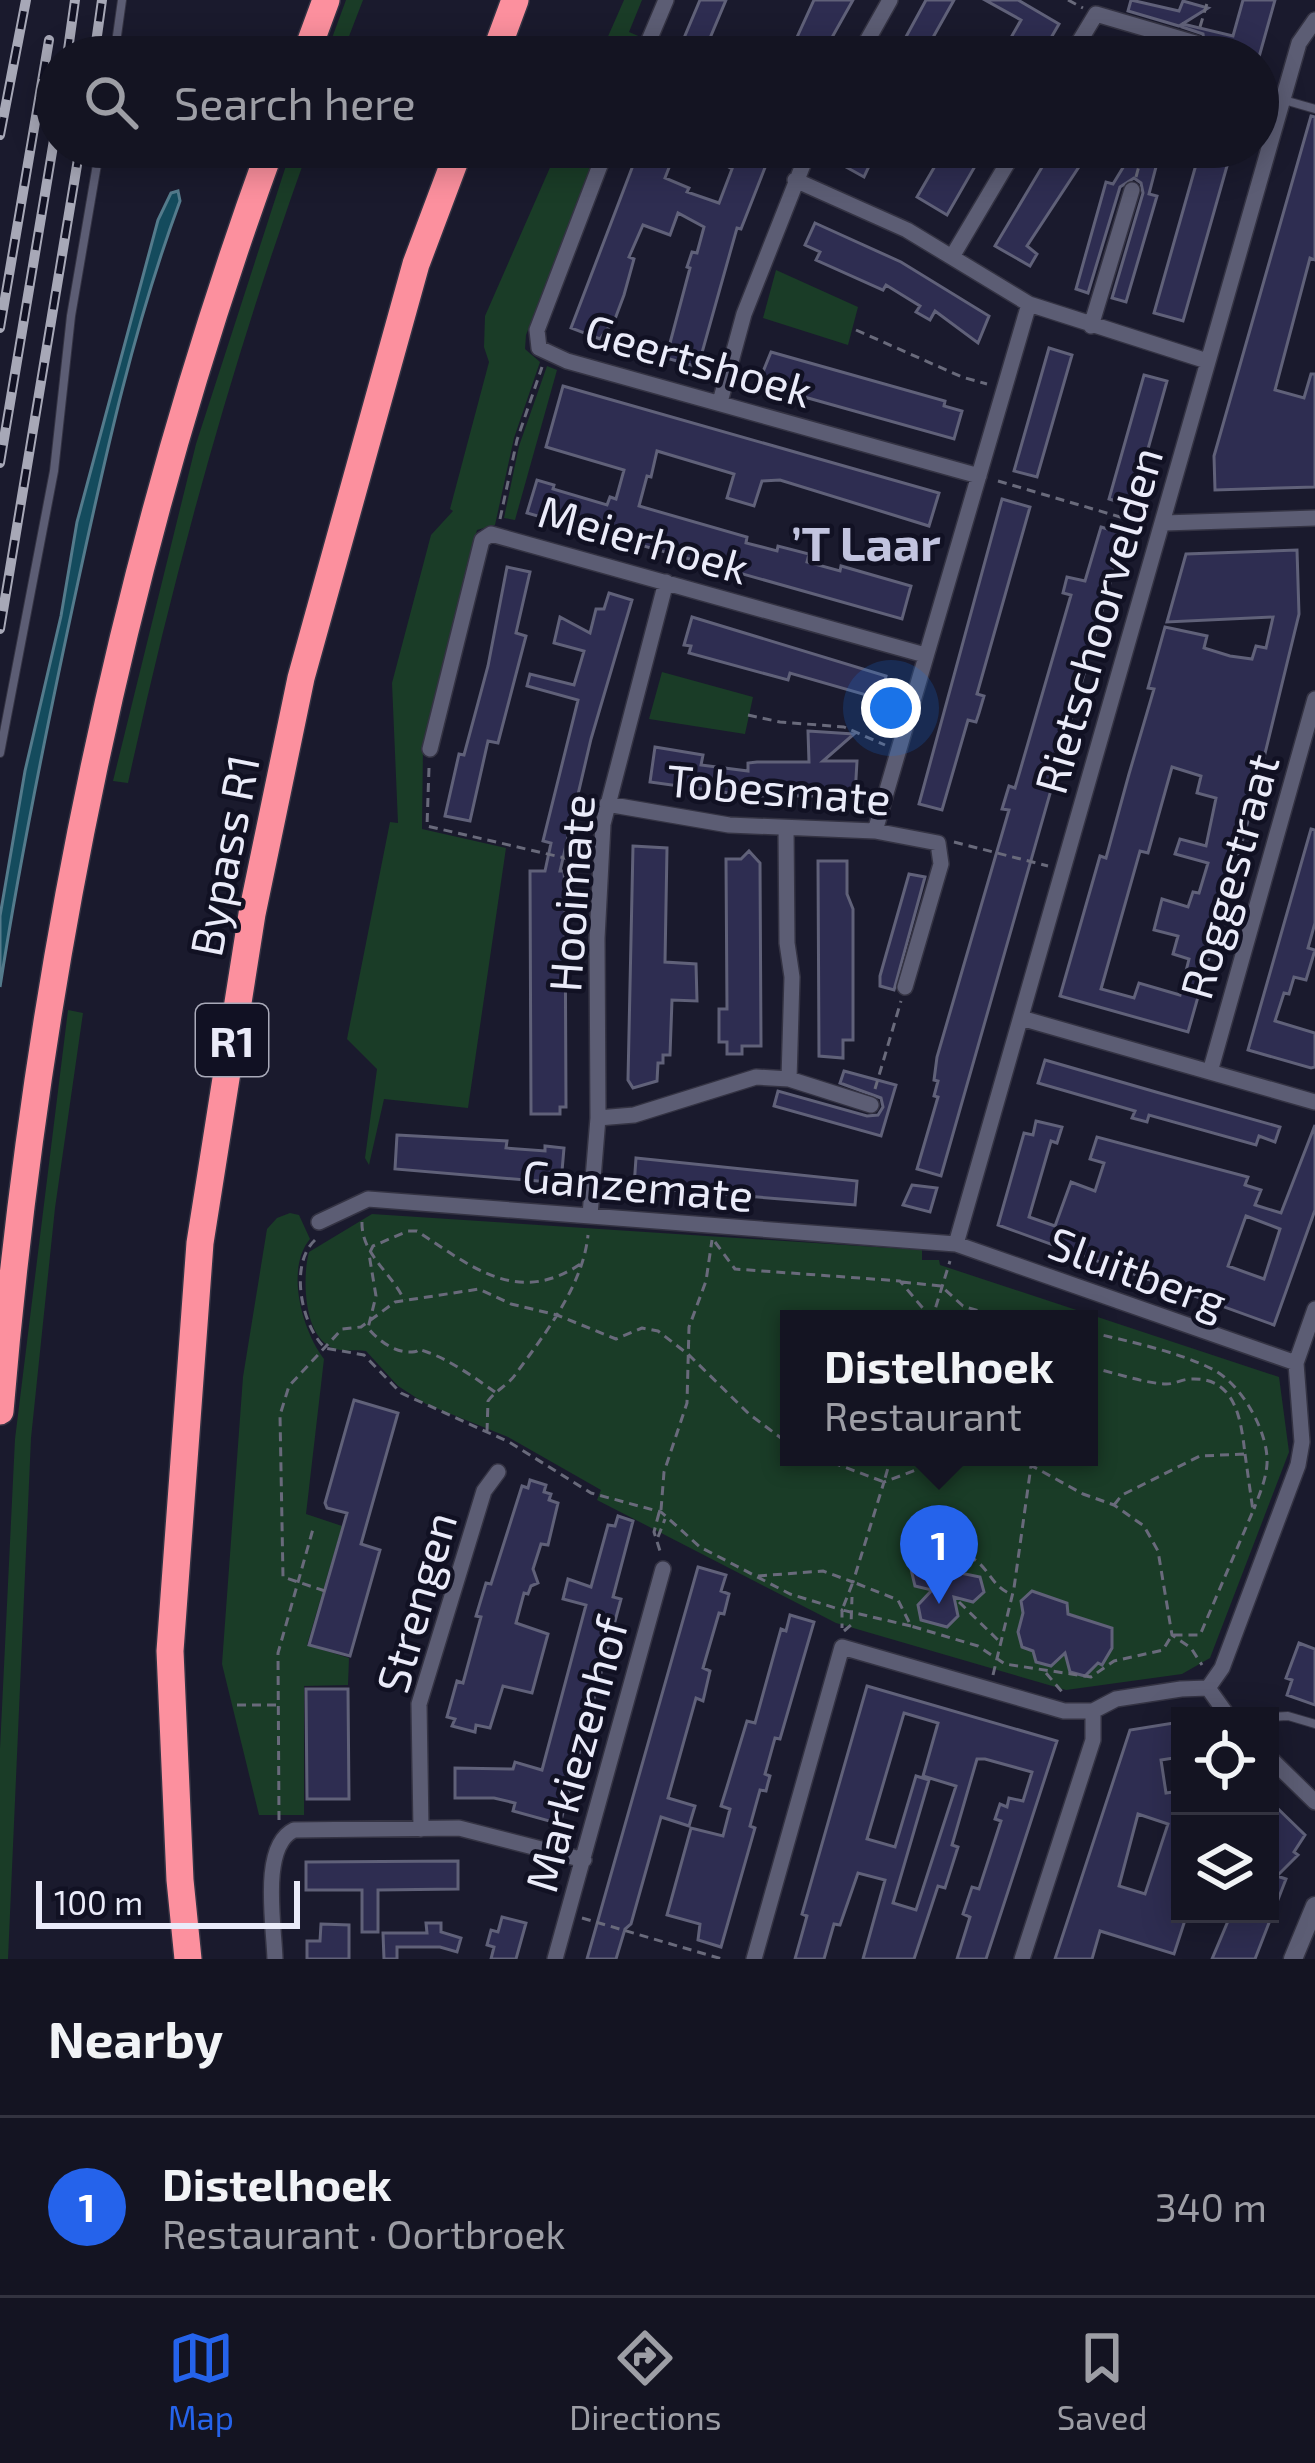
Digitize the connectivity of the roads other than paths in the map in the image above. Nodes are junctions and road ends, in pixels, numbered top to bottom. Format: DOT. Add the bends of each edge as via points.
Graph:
graph roads {
  1 [pos="122,0"];
  2 [pos="326,0"];
  3 [pos="515,0"];
  4 [pos="666,0"];
  5 [pos="890,0"];
  6 [pos="1315,20"];
  7 [pos="117,36"];
  8 [pos="312,36"];
  9 [pos="502,36"];
  10 [pos="651,36"];
  11 [pos="870,36"];
  12 [pos="1083,36"];
  13 [pos="1169,36"];
  14 [pos="1283,100"];
  15 [pos="1315,109"];
  16 [pos="1279,114"];
  17 [pos="96,168"];
  18 [pos="264,168"];
  19 [pos="452,168"];
  20 [pos="600,168"];
  21 [pos="800,168"];
  22 [pos="1005,168"];
  23 [pos="1263,168"];
  24 [pos="795,180"];
  25 [pos="1132,190"];
  26 [pos="953,255"];
  27 [pos="1029,304"];
  28 [pos="1091,326"];
  29 [pos="1208,361"];
  30 [pos="720,402"];
  31 [pos="979,476"];
  32 [pos="1315,518"];
  33 [pos="1164,524"];
  34 [pos="667,582"];
  35 [pos="926,655"];
  36 [pos="1315,699"];
  37 [pos="430,749"];
  38 [pos="0,753"];
  39 [pos="607,804"];
  40 [pos="786,827"];
  41 [pos="875,831"];
  42 [pos="905,987"];
  43 [pos="1021,1018"];
  44 [pos="1210,1072"];
  45 [pos="789,1079"];
  46 [pos="1315,1102"];
  47 [pos="871,1105"];
  48 [pos="598,1118"];
  49 [pos="590,1215"];
  50 [pos="324,1228"];
  51 [pos="956,1244"];
  52 [pos="1315,1310"];
  53 [pos="1296,1363"];
  54 [pos="0,1411"];
  55 [pos="1306,1464"];
  56 [pos="498,1472"];
  57 [pos="663,1569"];
  58 [pos="1208,1688"];
  59 [pos="1222,1707"];
  60 [pos="1093,1711"];
  61 [pos="1279,1716"];
  62 [pos="1315,1724"];
  63 [pos="1279,1767"];
  64 [pos="1315,1802"];
  65 [pos="422,1829"];
  66 [pos="584,1860"];
  67 [pos="1315,1906"];
  68 [pos="188,1959"];
  69 [pos="274,1959"];
  70 [pos="555,1959"];
  71 [pos="754,1959"];
  72 [pos="1022,1959"];
  73 [pos="1294,1959"];
  1 -- 7 [label="lane"];
  2 -- 8 [label="highway"];
  3 -- 9 [label="highway"];
  4 -- 10 [label="street"];
  5 -- 11 [label="street"];
  6 -- 14 [label="street, Rietschoorvelden" via="1299,43"];
  12 -- 13 [label="street" via="1096,14"];
  14 -- 15 [label="lane"];
  14 -- 16 [label="street, Rietschoorvelden"];
  17 -- 38 [label="lane" via="54,471"];
  18 -- 54 [label="highway" via="189,395 114,678 51,992"];
  19 -- 68 [label="highway, Bypass R1 / R1" via="416,264 301,678 252,914 200,1243 170,1652"];
  20 -- 30 [label="street, Geertshoek" via="537,330 538,348"];
  21 -- 24 [label="street"];
  22 -- 26 [label="street"];
  23 -- 29 [label="street, Rietschoorvelden"];
  24 -- 26 [label="street"];
  24 -- 30 [label="street"];
  25 -- 28 [label="street"];
  26 -- 27 [label="street"];
  27 -- 28 [label="street"];
  27 -- 31 [label="street"];
  28 -- 29 [label="street"];
  29 -- 33 [label="street, Rietschoorvelden"];
  30 -- 31 [label="street, Geertshoek"];
  31 -- 35 [label="street"];
  32 -- 33 [label="street"];
  33 -- 43 [label="street, Rietschoorvelden"];
  34 -- 35 [label="street, Meierhoek"];
  34 -- 37 [label="street, Meierhoek" via="490,534 482,540"];
  34 -- 39 [label="street, Hooimate"];
  35 -- 41 [label="street"];
  36 -- 44 [label="street, Roggestraat"];
  39 -- 40 [label="street, Tobesmate"];
  39 -- 48 [label="street, Hooimate" via="597,938"];
  40 -- 41 [label="street, Tobesmate"];
  40 -- 45 [label="street"];
  41 -- 42 [label="street, Tobesmate" via="932,839 941,848"];
  43 -- 44 [label="street"];
  43 -- 51 [label="street, Rietschoorvelden"];
  44 -- 46 [label="street"];
  45 -- 47 [label="street"];
  45 -- 48 [label="street" via="756,1077 634,1115"];
  48 -- 49 [label="street, Hooimate"];
  49 -- 50 [label="street, Ganzemate" via="368,1199"];
  49 -- 51 [label="street, Ganzemate" via="710,1233"];
  51 -- 53 [label="street, Sluitberg"];
  52 -- 53 [label="street"];
  53 -- 55 [label="street"];
  55 -- 58 [label="street"];
  56 -- 65 [label="street, Strengen" via="484,1491 419,1704"];
  57 -- 66 [label="street, Markiezenhof"];
  58 -- 59 [label="street"];
  58 -- 60 [label="street" via="1116,1700"];
  60 -- 71 [label="street" via="1064,1712 843,1639"];
  60 -- 72 [label="street" via="1093,1740"];
  61 -- 62 [label="lane"];
  63 -- 64 [label="street"];
  65 -- 66 [label="street" via="479,1831"];
  65 -- 69 [label="street" via="294,1830 279,1840"];
  66 -- 70 [label="street, Markiezenhof"];
  67 -- 73 [label="street"];
}
